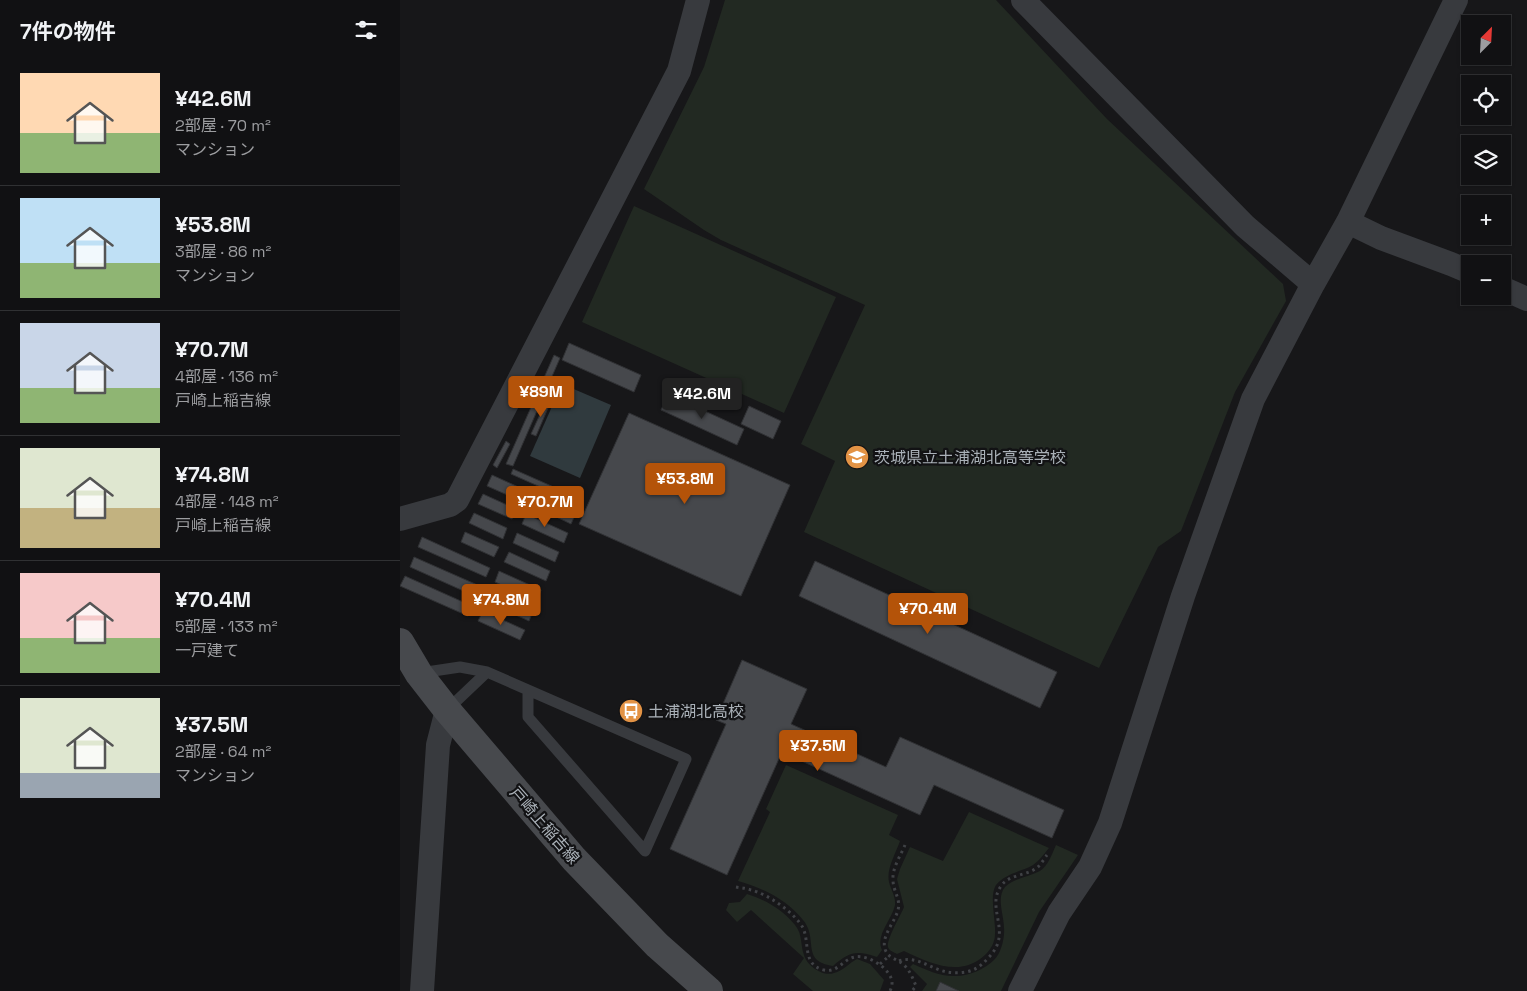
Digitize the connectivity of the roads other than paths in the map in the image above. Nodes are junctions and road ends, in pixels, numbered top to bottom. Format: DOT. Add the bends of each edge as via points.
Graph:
graph roads {
  1 [pos="698,0"];
  2 [pos="1023,0"];
  3 [pos="1456,0"];
  4 [pos="1348,222"];
  5 [pos="1461,268"];
  6 [pos="1312,284"];
  7 [pos="1511,292"];
  8 [pos="1527,299"];
  9 [pos="400,519"];
  10 [pos="400,642"];
  11 [pos="486,672"];
  12 [pos="419,674"];
  13 [pos="528,690"];
  14 [pos="447,710"];
  15 [pos="422,991"];
  16 [pos="710,991"];
  17 [pos="1020,991"];
  1 -- 9 [label="street" via="679,71 457,500 450,505"];
  2 -- 6 [label="street" via="1244,226"];
  3 -- 4 [label="street"];
  4 -- 5 [label="street" via="1380,238"];
  4 -- 6 [label="street"];
  6 -- 17 [label="street" via="1253,399 1183,596 1110,823 1090,868 1059,913"];
  7 -- 8 [label="street"];
  10 -- 12 [label="main road, 戸崎上稲吉線"];
  11 -- 12 [label="lane" via="460,667"];
  11 -- 13 [label="lane"];
  11 -- 14 [label="lane"];
  12 -- 14 [label="main road, 戸崎上稲吉線"];
  13 -- 13 [label="lane" via="686,759 645,851 528,717"];
  14 -- 15 [label="street" via="438,745"];
  14 -- 16 [label="main road, 戸崎上稲吉線" via="574,859 657,945"];
}
